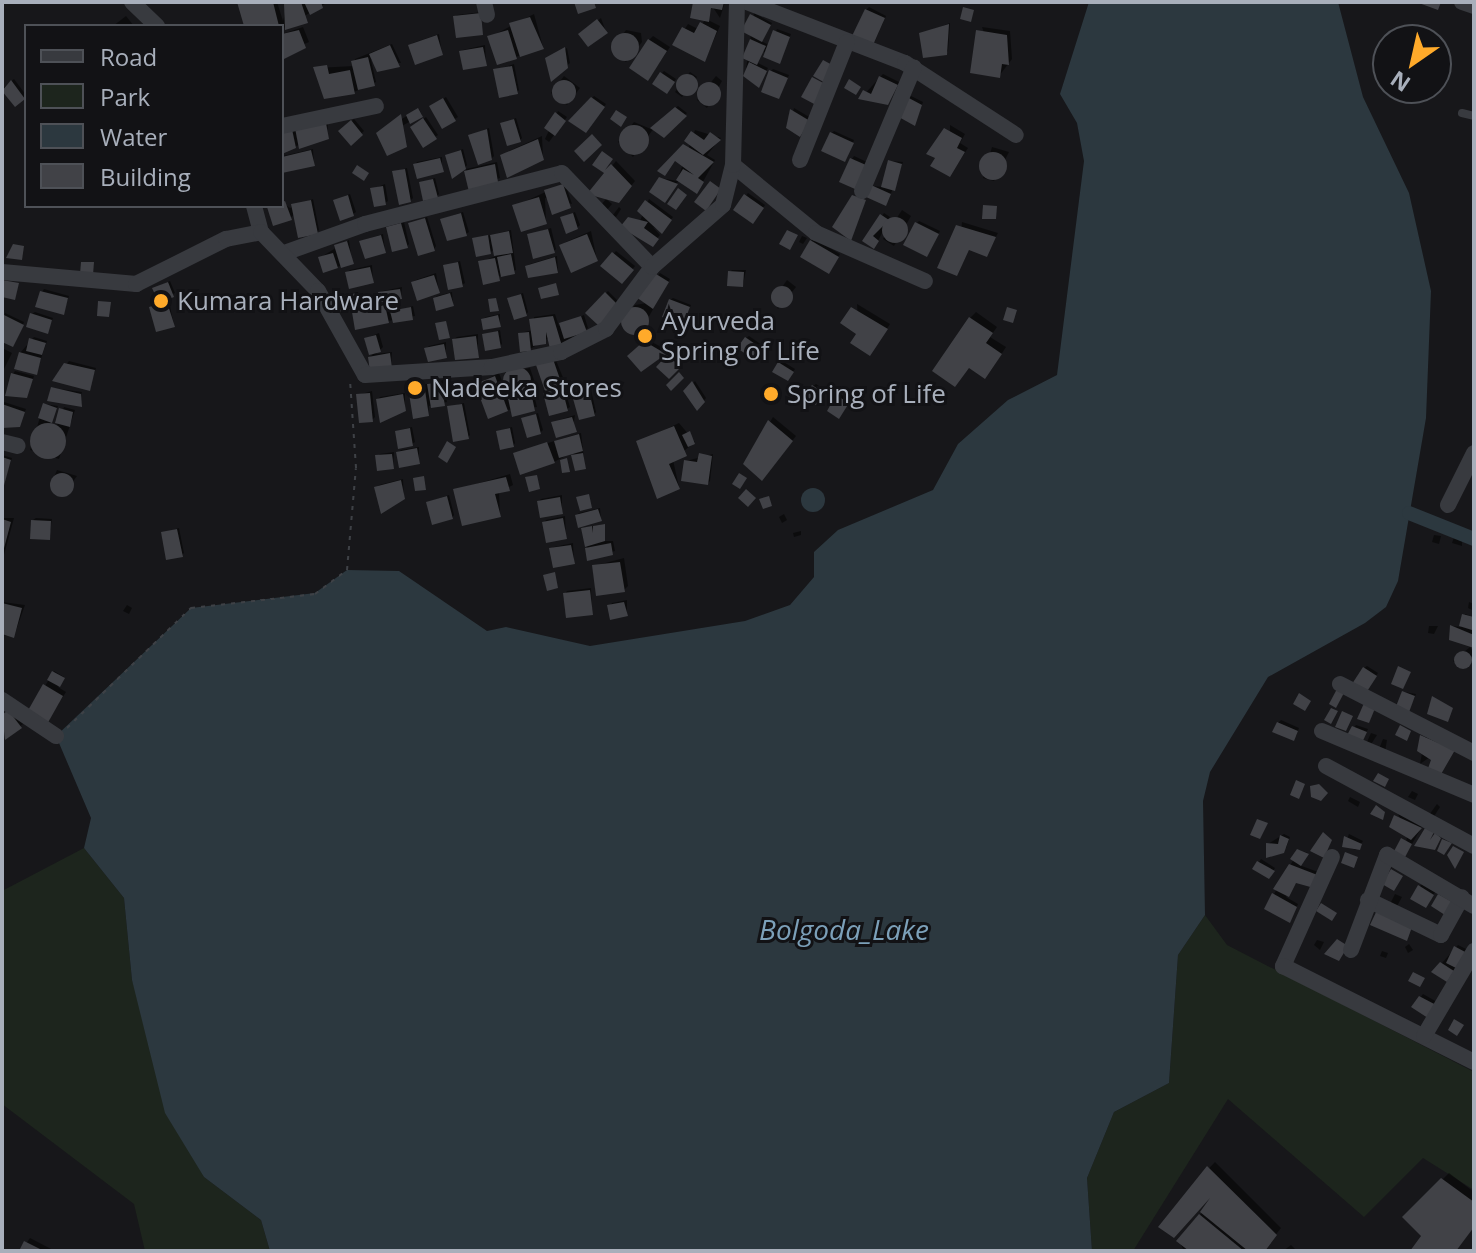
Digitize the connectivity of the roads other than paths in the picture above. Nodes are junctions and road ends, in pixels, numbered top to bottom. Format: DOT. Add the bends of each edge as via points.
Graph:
graph roads {
  1 [pos="132,2"];
  2 [pos="737,2"];
  3 [pos="747,2"];
  4 [pos="1462,2"];
  5 [pos="1474,6"];
  6 [pos="155,24"];
  7 [pos="847,42"];
  8 [pos="914,67"];
  9 [pos="376,106"];
  10 [pos="1462,113"];
  11 [pos="1474,116"];
  12 [pos="284,126"];
  13 [pos="1016,135"];
  14 [pos="800,160"];
  15 [pos="733,165"];
  16 [pos="862,191"];
  17 [pos="255,208"];
  18 [pos="261,232"];
  19 [pos="287,252"];
  20 [pos="652,267"];
  21 [pos="2,272"];
  22 [pos="925,281"];
  23 [pos="1474,453"];
  24 [pos="1448,505"];
  25 [pos="1340,684"];
  26 [pos="2,700"];
  27 [pos="1322,731"];
  28 [pos="56,736"];
  29 [pos="1474,753"];
  30 [pos="1326,766"];
  31 [pos="1474,795"];
  32 [pos="1474,846"];
  33 [pos="1332,857"];
  34 [pos="1368,900"];
  35 [pos="1468,902"];
  36 [pos="1351,950"];
  37 [pos="1474,951"];
  38 [pos="1424,1036"];
  39 [pos="1474,1062"];
  1 -- 6 [label="street"];
  2 -- 15 [label="street"];
  3 -- 7 [label="street"];
  4 -- 5 [label="street"];
  7 -- 8 [label="street"];
  7 -- 14 [label="street"];
  8 -- 13 [label="street"];
  8 -- 16 [label="street"];
  9 -- 12 [label="street"];
  10 -- 11 [label="lane"];
  15 -- 20 [label="street" via="723,205"];
  15 -- 22 [label="street" via="816,233"];
  17 -- 18 [label="street"];
  18 -- 19 [label="street"];
  18 -- 21 [label="street" via="226,239 136,284"];
  19 -- 20 [label="street" via="562,173"];
  19 -- 20 [label="street" via="318,291 352,363 376,379 541,356 606,329"];
  23 -- 24 [label="street"];
  25 -- 29 [label="street"];
  26 -- 28 [label="street"];
  27 -- 31 [label="street"];
  30 -- 32 [label="street"];
  33 -- 38 [label="street" via="1283,966"];
  34 -- 35 [label="street" via="1441,935"];
  34 -- 35 [label="street" via="1387,855"];
  34 -- 36 [label="street"];
  37 -- 38 [label="street"];
  38 -- 39 [label="street"];
}
